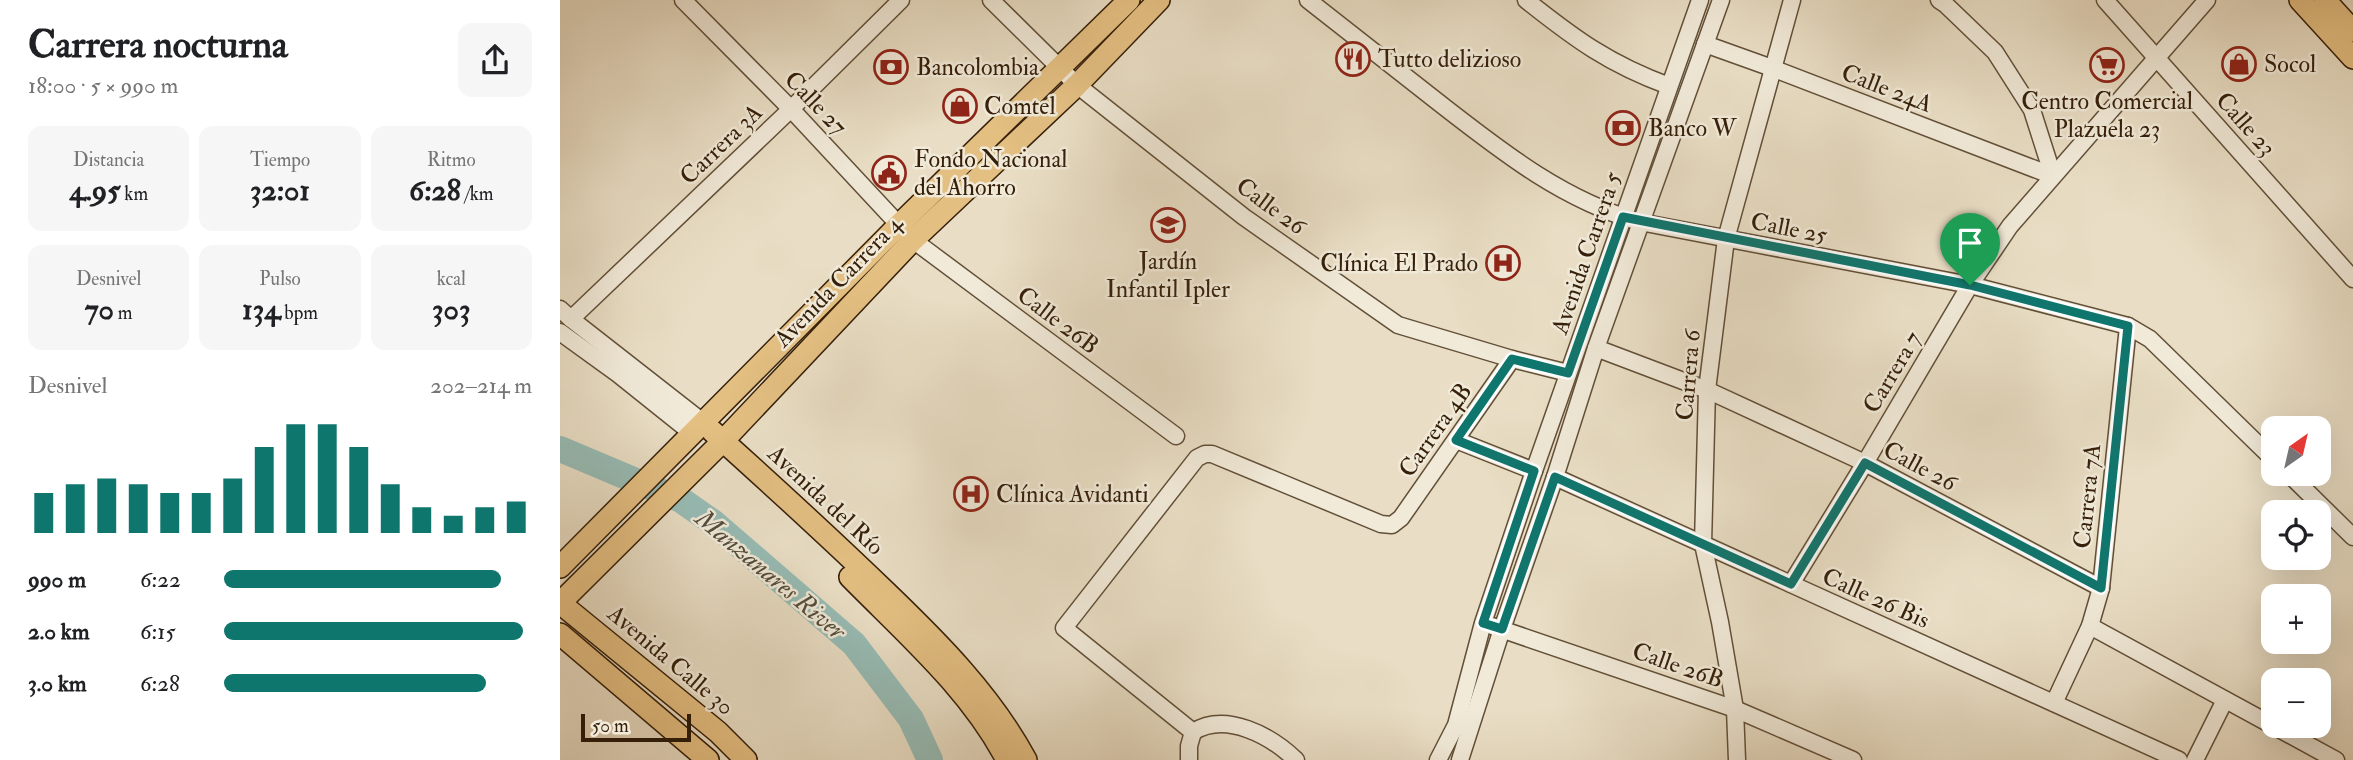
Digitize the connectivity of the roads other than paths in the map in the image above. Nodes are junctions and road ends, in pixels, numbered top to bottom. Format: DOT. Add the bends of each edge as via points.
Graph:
graph roads {
  1 [pos="684,0"];
  2 [pos="901,0"];
  3 [pos="990,0"];
  4 [pos="1129,0"];
  5 [pos="1159,0"];
  6 [pos="1308,0"];
  7 [pos="1526,0"];
  8 [pos="1700,0"];
  9 [pos="1721,0"];
  10 [pos="1792,0"];
  11 [pos="1938,0"];
  12 [pos="2105,0"];
  13 [pos="2207,0"];
  14 [pos="2300,0"];
  15 [pos="2325,0"];
  16 [pos="2353,31"];
  17 [pos="1705,44"];
  18 [pos="2353,58"];
  19 [pos="2157,59"];
  20 [pos="1060,67"];
  21 [pos="1772,68"];
  22 [pos="1077,85"];
  23 [pos="1669,86"];
  24 [pos="791,109"];
  25 [pos="2053,176"];
  26 [pos="1623,217"];
  27 [pos="1640,222"];
  28 [pos="906,232"];
  29 [pos="1726,239"];
  30 [pos="2353,279"];
  31 [pos="1970,285"];
  32 [pos="564,320"];
  33 [pos="2128,326"];
  34 [pos="1596,348"];
  35 [pos="1512,359"];
  36 [pos="1568,373"];
  37 [pos="1707,390"];
  38 [pos="699,429"];
  39 [pos="1176,436"];
  40 [pos="1456,440"];
  41 [pos="718,445"];
  42 [pos="2261,447"];
  43 [pos="1865,463"];
  44 [pos="1534,471"];
  45 [pos="1555,477"];
  46 [pos="2301,486"];
  47 [pos="2353,537"];
  48 [pos="1703,544"];
  49 [pos="560,567"];
  50 [pos="584,580"];
  51 [pos="1791,584"];
  52 [pos="2101,588"];
  53 [pos="560,603"];
  54 [pos="1483,623"];
  55 [pos="2091,626"];
  56 [pos="593,629"];
  57 [pos="1502,629"];
  58 [pos="560,634"];
  59 [pos="2225,700"];
  60 [pos="2054,703"];
  61 [pos="1735,709"];
  62 [pos="718,732"];
  63 [pos="1193,732"];
  64 [pos="702,758"];
  65 [pos="746,760"];
  66 [pos="1007,760"];
  67 [pos="1026,760"];
  68 [pos="1189,760"];
  69 [pos="1296,760"];
  70 [pos="1438,760"];
  71 [pos="1460,760"];
  72 [pos="1737,760"];
  73 [pos="1853,760"];
  74 [pos="2179,760"];
  75 [pos="2195,760"];
  76 [pos="2336,760"];
  1 -- 24 [label="street, Calle 27"];
  2 -- 24 [label="street, Carrera 3A"];
  3 -- 20 [label="street, Calle 26"];
  4 -- 20 [label="main road, Avenida Carrera 4"];
  5 -- 22 [label="main road, Avenida Carrera 4"];
  6 -- 26 [label="street, Calle 25" via="1504,153 1557,188"];
  7 -- 23 [label="street" via="1595,53"];
  8 -- 23 [label="street, Avenida Carrera 5"];
  9 -- 17 [label="street, Avenida Carrera 5"];
  10 -- 21 [label="street, Carrera 6"];
  11 -- 25 [label="street" via="1995,52 2032,110"];
  12 -- 19 [label="street, Calle 23"];
  13 -- 19 [label="street, Carrera 7"];
  14 -- 18 [label="main road"];
  15 -- 16 [label="main road"];
  17 -- 21 [label="street, Calle 24A"];
  17 -- 27 [label="street, Avenida Carrera 5"];
  19 -- 25 [label="street, Carrera 7"];
  19 -- 30 [label="street, Calle 23"];
  20 -- 22 [label="street, Calle 26"];
  20 -- 28 [label="main road, Avenida Carrera 4"];
  21 -- 25 [label="street, Calle 24A"];
  21 -- 29 [label="street, Carrera 6"];
  22 -- 28 [label="main road, Avenida Carrera 4"];
  22 -- 35 [label="street, Calle 26" via="1244,217 1398,325"];
  23 -- 26 [label="street, Avenida Carrera 5"];
  24 -- 28 [label="street, Calle 27"];
  24 -- 32 [label="street, Carrera 3A"];
  25 -- 31 [label="street, Carrera 7" via="2010,226"];
  26 -- 27 [label="street, Calle 25"];
  26 -- 36 [label="street, Avenida Carrera 5"];
  27 -- 29 [label="street, Calle 25"];
  27 -- 34 [label="street, Avenida Carrera 5"];
  28 -- 38 [label="main road, Avenida Carrera 4"];
  28 -- 39 [label="street, Calle 26B"];
  28 -- 41 [label="main road, Avenida Carrera 4"];
  29 -- 31 [label="street, Calle 25"];
  29 -- 37 [label="street, Carrera 6"];
  31 -- 33 [label="street, Calle 25"];
  31 -- 43 [label="street, Carrera 7"];
  32 -- 38 [label="street, Avenida del Río"];
  33 -- 42 [label="street, Calle 25" via="2150,338"];
  33 -- 52 [label="street, Carrera 7A"];
  34 -- 37 [label="street, Calle 26"];
  34 -- 45 [label="street, Avenida Carrera 5"];
  35 -- 36 [label="street, Calle 26"];
  35 -- 40 [label="street, Carrera 4B"];
  36 -- 44 [label="street, Avenida Carrera 5"];
  37 -- 43 [label="street, Calle 26"];
  37 -- 48 [label="street, Carrera 6"];
  38 -- 41 [label="main road, Avenida del Río"];
  38 -- 49 [label="main road, Avenida Carrera 4"];
  40 -- 44 [label="street"];
  40 -- 63 [label="street, Carrera 4B" via="1401,518 1392,524 1381,524 1212,454 1197,458 1064,628"];
  41 -- 50 [label="main road, Avenida Carrera 4"];
  41 -- 66 [label="main road, Avenida del Río" via="920,648 981,720"];
  41 -- 67 [label="main road, Avenida del Río" via="835,542 932,636 994,710"];
  43 -- 51 [label="street, Carrera 7"];
  43 -- 52 [label="street, Calle 26"];
  44 -- 54 [label="street, Avenida Carrera 5"];
  45 -- 48 [label="street, Calle 26 Bis"];
  45 -- 57 [label="street, Avenida Carrera 5"];
  46 -- 47 [label="street"];
  48 -- 51 [label="street, Calle 26 Bis"];
  48 -- 61 [label="street, Carrera 6"];
  50 -- 53 [label="main road, Avenida Carrera 4"];
  50 -- 56 [label="main road" via="580,606"];
  51 -- 60 [label="street, Calle 26 Bis"];
  52 -- 55 [label="street, Carrera 7A"];
  53 -- 56 [label="main road, Avenida Calle 30"];
  54 -- 57 [label="street, Calle 26B"];
  54 -- 70 [label="street, Avenida Carrera 5" via="1456,725"];
  55 -- 59 [label="street"];
  55 -- 60 [label="street, Carrera 7A"];
  56 -- 62 [label="main road, Avenida Calle 30"];
  57 -- 61 [label="street, Calle 26B"];
  57 -- 71 [label="street, Avenida Carrera 5"];
  58 -- 64 [label="main road"];
  59 -- 75 [label="street"];
  59 -- 76 [label="street"];
  60 -- 74 [label="street, Calle 26 Bis"];
  61 -- 72 [label="street, Carrera 6"];
  61 -- 73 [label="street, Calle 26B"];
  62 -- 64 [label="street"];
  62 -- 65 [label="main road, Avenida Calle 30"];
  63 -- 68 [label="street"];
  63 -- 69 [label="street" via="1220,724 1254,730"];
}
